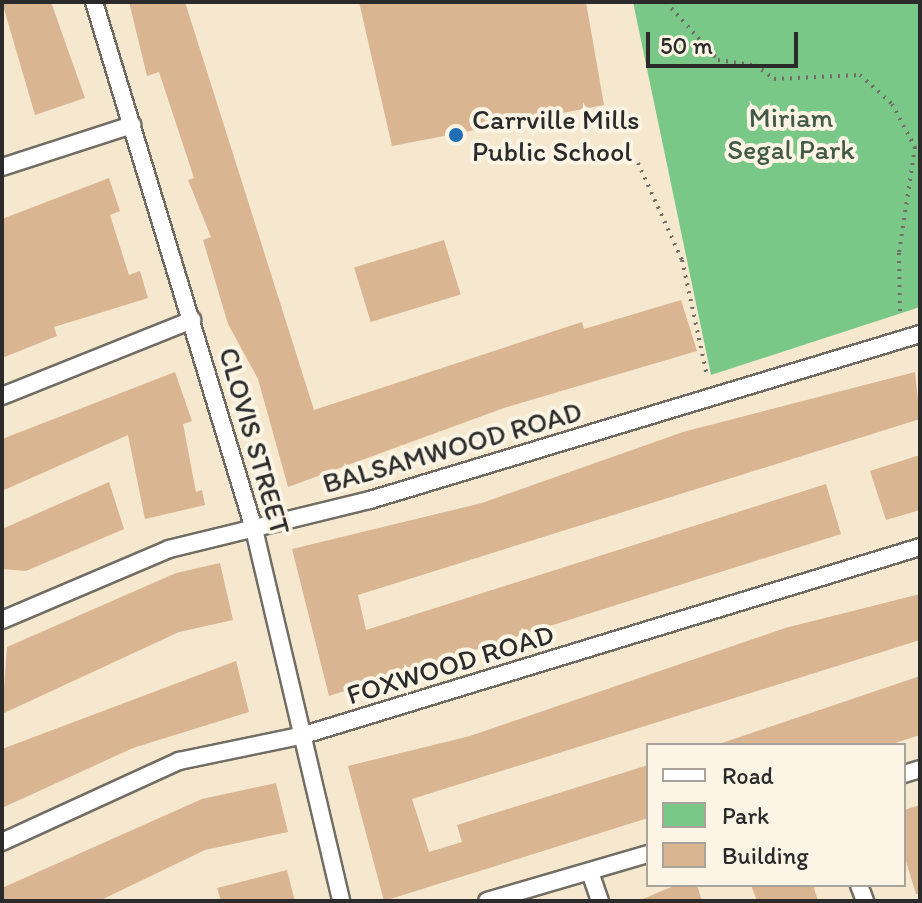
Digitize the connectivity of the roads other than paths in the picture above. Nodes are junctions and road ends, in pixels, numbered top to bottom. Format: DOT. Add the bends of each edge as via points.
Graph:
graph roads {
  1 [pos="94,2"];
  2 [pos="132,125"];
  3 [pos="2,167"];
  4 [pos="192,320"];
  5 [pos="920,334"];
  6 [pos="2,396"];
  7 [pos="254,529"];
  8 [pos="920,547"];
  9 [pos="2,620"];
  10 [pos="304,735"];
  11 [pos="2,842"];
  12 [pos="646,855"];
  13 [pos="590,872"];
  14 [pos="341,901"];
  15 [pos="487,901"];
  16 [pos="600,901"];
  1 -- 2 [label="street, CLOVIS STREET"];
  2 -- 3 [label="street"];
  2 -- 4 [label="street, CLOVIS STREET"];
  4 -- 6 [label="street"];
  4 -- 7 [label="street, CLOVIS STREET"];
  5 -- 7 [label="street, BALSAMWOOD ROAD"];
  7 -- 9 [label="street, BALSAMWOOD ROAD" via="160,552"];
  7 -- 10 [label="street, CLOVIS STREET"];
  8 -- 10 [label="street, FOXWOOD ROAD"];
  10 -- 11 [label="street, FOXWOOD ROAD" via="179,761"];
  10 -- 14 [label="street, CLOVIS STREET"];
  12 -- 13 [label="street"];
  13 -- 15 [label="street"];
  13 -- 16 [label="street"];
}
